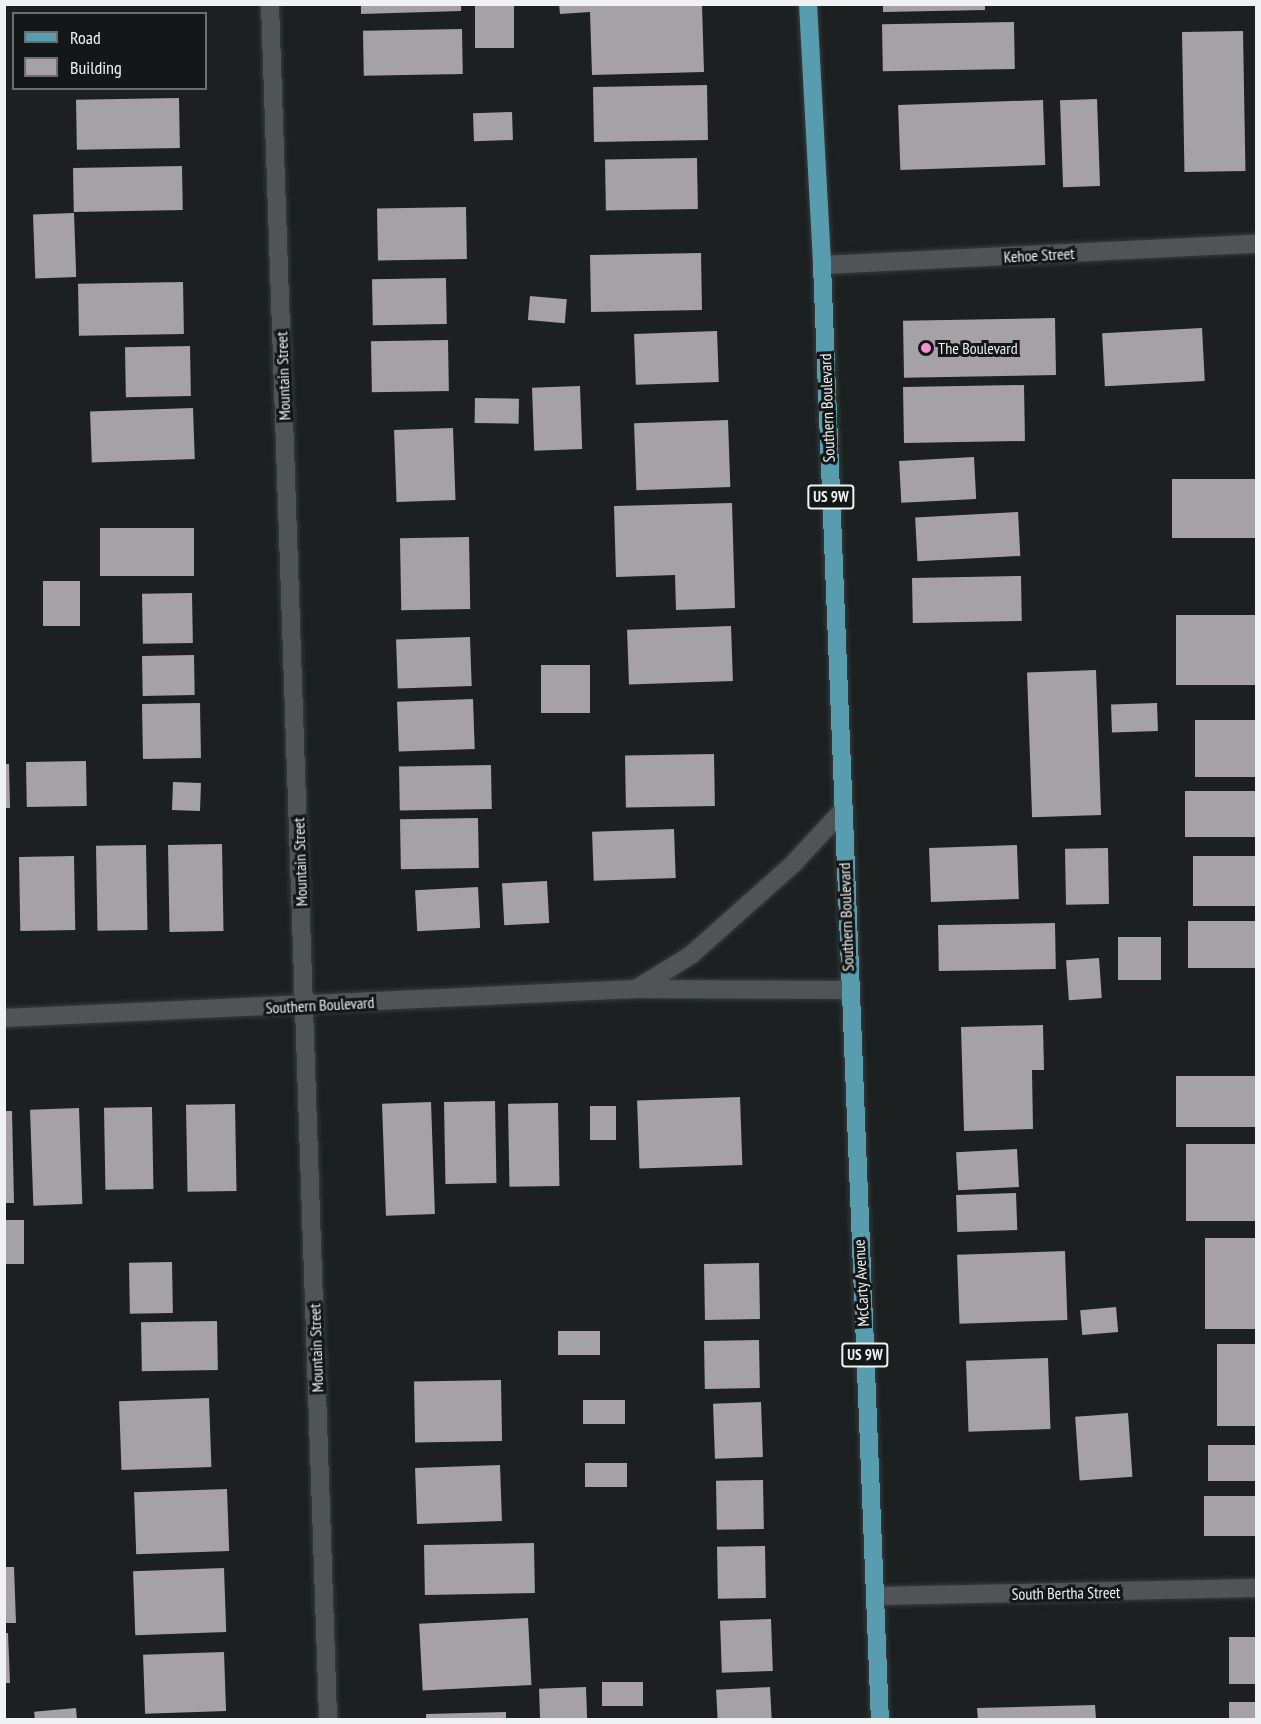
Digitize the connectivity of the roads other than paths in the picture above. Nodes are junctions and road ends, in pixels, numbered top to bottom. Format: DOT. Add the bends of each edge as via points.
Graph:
graph roads {
  1 [pos="270,4"];
  2 [pos="808,4"];
  3 [pos="1257,244"];
  4 [pos="822,265"];
  5 [pos="842,811"];
  6 [pos="636,989"];
  7 [pos="848,990"];
  8 [pos="305,1006"];
  9 [pos="4,1017"];
  10 [pos="1257,1588"];
  11 [pos="875,1596"];
  12 [pos="328,1719"];
  13 [pos="880,1719"];
  1 -- 8 [label="street, Mountain Street"];
  2 -- 4 [label="main road, Southern Boulevard / US 9W"];
  3 -- 4 [label="street, Kehoe Street"];
  4 -- 5 [label="main road, Southern Boulevard / US 9W"];
  5 -- 6 [label="street, Southern Boulevard" via="793,864 691,955"];
  5 -- 7 [label="main road, Southern Boulevard / US 9W"];
  6 -- 7 [label="street, Southern Boulevard"];
  6 -- 8 [label="street, Southern Boulevard"];
  7 -- 11 [label="main road, McCarty Avenue / US 9W"];
  8 -- 9 [label="street, Southern Boulevard"];
  8 -- 12 [label="street, Mountain Street"];
  10 -- 11 [label="street, South Bertha Street"];
  11 -- 13 [label="main road, McCarty Avenue / US 9W"];
}
